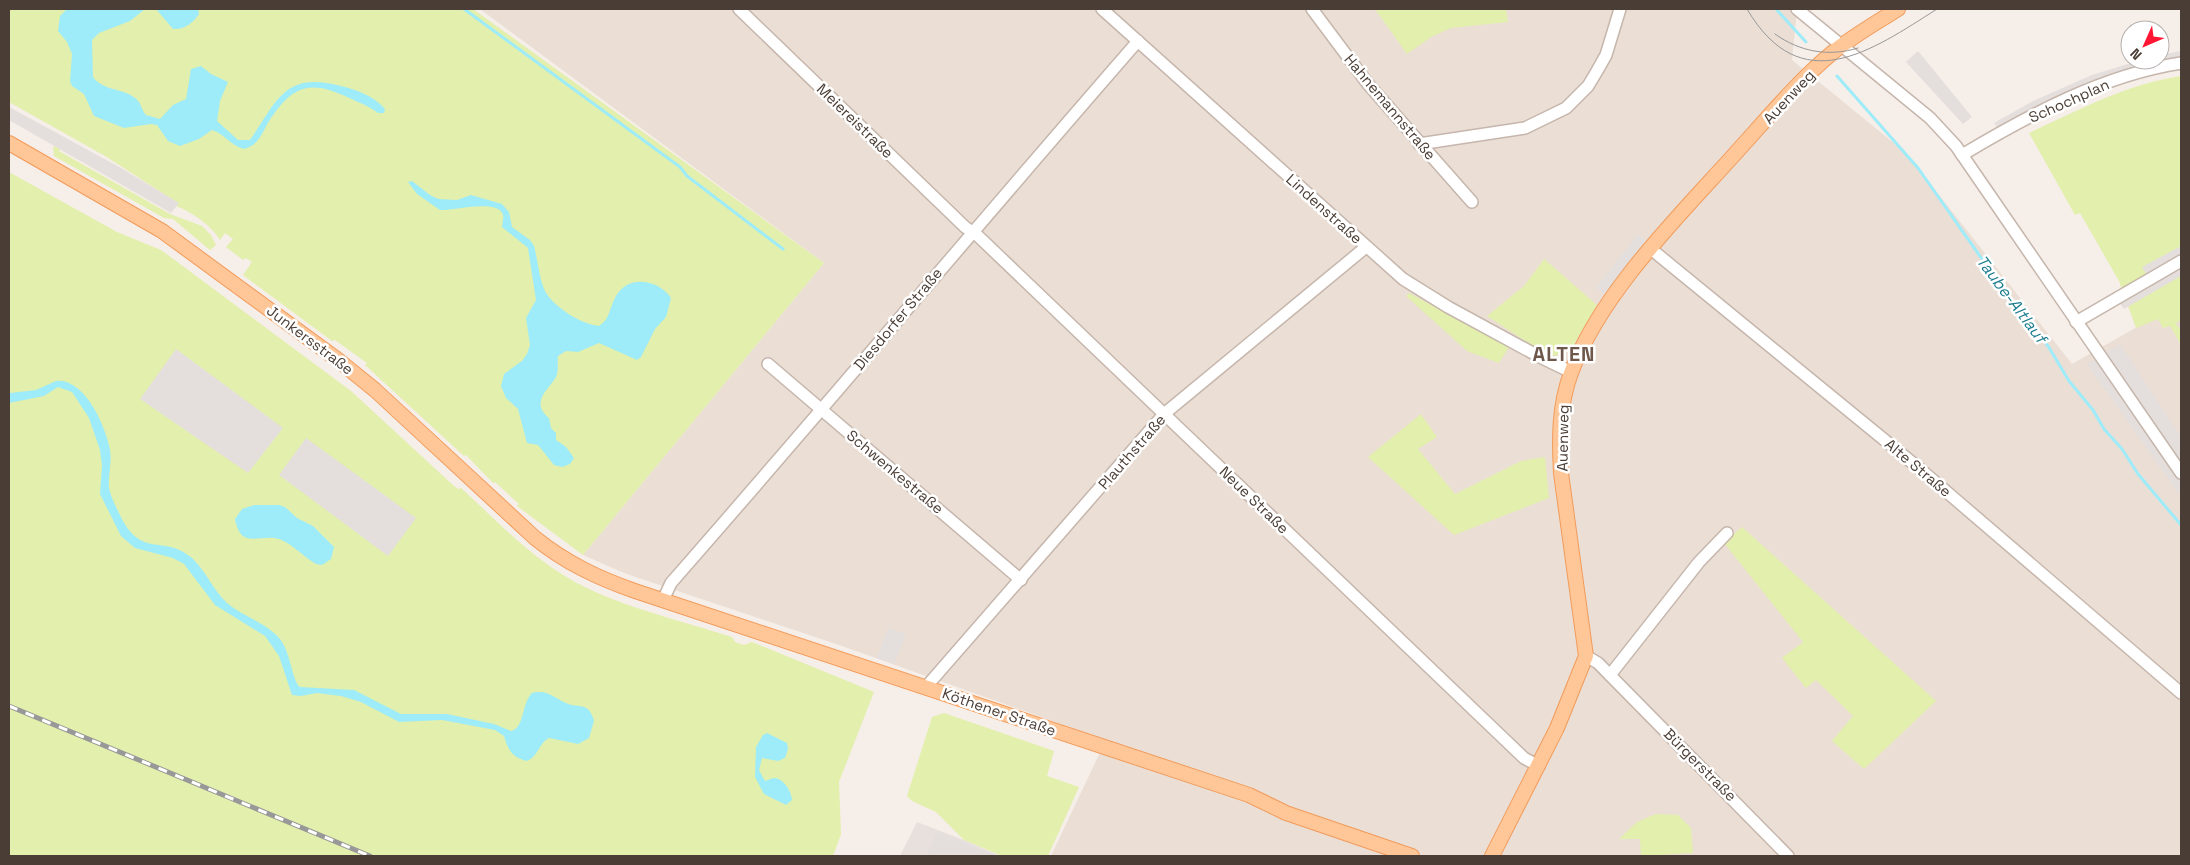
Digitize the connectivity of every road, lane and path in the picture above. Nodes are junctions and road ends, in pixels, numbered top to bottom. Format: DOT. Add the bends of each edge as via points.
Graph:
graph roads {
  1 [pos="739,9"];
  2 [pos="1102,9"];
  3 [pos="1312,9"];
  4 [pos="1620,9"];
  5 [pos="1797,9"];
  6 [pos="1898,9"];
  7 [pos="1138,41"];
  8 [pos="1841,46"];
  9 [pos="2181,63"];
  10 [pos="9,143"];
  11 [pos="1419,144"];
  12 [pos="1962,155"];
  13 [pos="1472,202"];
  14 [pos="972,232"];
  15 [pos="1366,247"];
  16 [pos="1651,249"];
  17 [pos="2181,261"];
  18 [pos="2076,322"];
  19 [pos="768,364"];
  20 [pos="1572,372"];
  21 [pos="822,410"];
  22 [pos="1164,414"];
  23 [pos="2181,473"];
  24 [pos="1727,533"];
  25 [pos="585,572"];
  26 [pos="1021,580"];
  27 [pos="663,600"];
  28 [pos="1586,656"];
  29 [pos="1610,676"];
  30 [pos="926,687"];
  31 [pos="2181,692"];
  32 [pos="1539,766"];
  33 [pos="1412,856"];
  34 [pos="1492,856"];
  35 [pos="1788,856"];
  1 -- 14 [label="street, Meiereistraße"];
  2 -- 7 [label="street, Lindenstraße"];
  3 -- 11 [label="street, Hahnemannstraße" via="1368,84"];
  4 -- 11 [label="street" via="1598,71 1566,108 1525,128"];
  5 -- 8 [label="street"];
  6 -- 8 [label="main road, Auenweg"];
  7 -- 14 [label="street, Diesdorfer Straße"];
  7 -- 15 [label="street, Lindenstraße"];
  8 -- 12 [label="street" via="1930,118"];
  8 -- 16 [label="main road, Auenweg" via="1800,83"];
  9 -- 12 [label="street, Schochplan" via="2120,79 2061,102"];
  10 -- 25 [label="main road, Junkersstraße" via="162,231 315,343 375,390 535,538"];
  11 -- 13 [label="street, Hahnemannstraße"];
  12 -- 18 [label="street"];
  14 -- 21 [label="street, Diesdorfer Straße"];
  14 -- 22 [label="street, Neue Straße"];
  15 -- 20 [label="street, Lindenstraße" via="1421,292 1540,358"];
  15 -- 22 [label="street, Plauthstraße"];
  16 -- 20 [label="main road, Auenweg" via="1592,328"];
  16 -- 31 [label="street, Alte Straße" via="1920,469"];
  17 -- 18 [label="street"];
  18 -- 23 [label="street"];
  19 -- 21 [label="street, Schwenkestraße"];
  20 -- 28 [label="main road, Auenweg" via="1562,405 1561,473"];
  21 -- 26 [label="street, Schwenkestraße"];
  21 -- 27 [label="street, Diesdorfer Straße" via="670,584"];
  22 -- 26 [label="street, Plauthstraße"];
  22 -- 32 [label="street, Neue Straße" via="1524,758"];
  24 -- 29 [label="street" via="1699,562"];
  25 -- 27 [label="main road, Köthener Straße"];
  26 -- 30 [label="street, Plauthstraße"];
  27 -- 30 [label="main road, Köthener Straße"];
  28 -- 29 [label="street, Bürgerstraße"];
  28 -- 32 [label="main road, Auenweg"];
  29 -- 35 [label="street, Bürgerstraße"];
  30 -- 33 [label="main road, Köthener Straße" via="1249,795 1286,813"];
  32 -- 34 [label="main road, Auenweg"];
}
